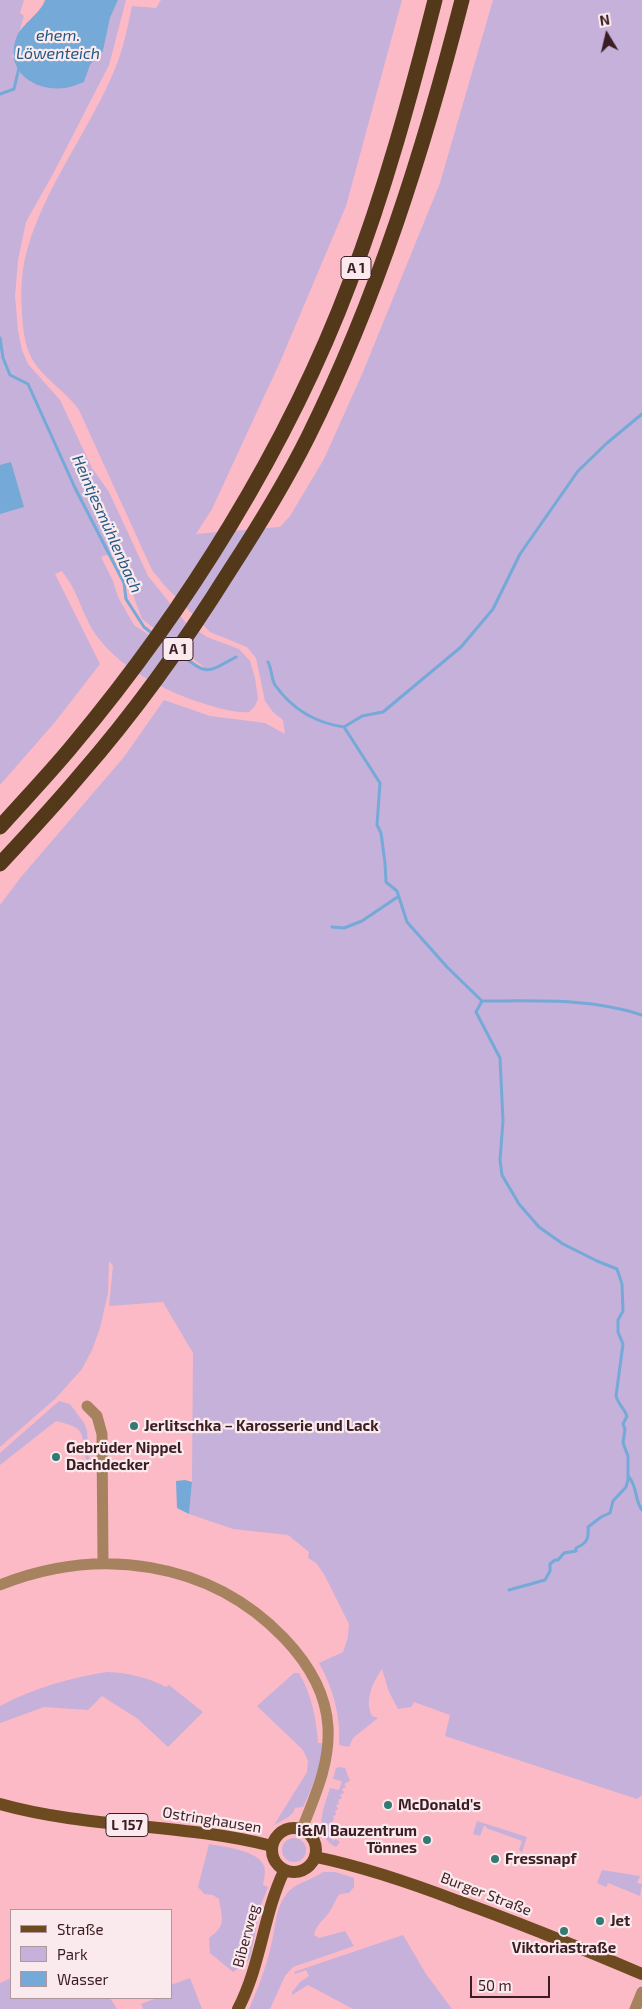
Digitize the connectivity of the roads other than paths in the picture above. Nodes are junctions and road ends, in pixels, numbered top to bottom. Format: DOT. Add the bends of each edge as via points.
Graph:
graph roads {
  1 [pos="435,0"];
  2 [pos="462,0"];
  3 [pos="0,827"];
  4 [pos="0,864"];
  5 [pos="87,1406"];
  6 [pos="103,1563"];
  7 [pos="0,1585"];
  8 [pos="0,1804"];
  9 [pos="302,1829"];
  10 [pos="272,1846"];
  11 [pos="316,1857"];
  12 [pos="284,1871"];
  13 [pos="642,1974"];
  14 [pos="642,1992"];
  15 [pos="238,2009"];
  16 [pos="635,2009"];
  1 -- 3 [label="highway, A 1" via="378,206 325,343 281,434 234,519 154,641 73,745"];
  2 -- 4 [label="highway, A 1" via="400,214 342,365 307,439 265,516 149,690 80,775"];
  5 -- 6 [label="street" via="96,1416 102,1434"];
  6 -- 7 [label="street" via="47,1572"];
  6 -- 9 [label="street" via="164,1570 214,1587 261,1616 300,1655 320,1691 328,1735 323,1772"];
  8 -- 10 [label="main road, Ostringhausen / L 157" via="68,1818 177,1830"];
  9 -- 10 [label="main road" via="286,1829"];
  9 -- 11 [label="main road" via="314,1840"];
  10 -- 12 [label="main road" via="274,1860"];
  11 -- 12 [label="main road" via="300,1872"];
  11 -- 13 [label="main road, Burger Straße" via="415,1885"];
  12 -- 15 [label="main road, Biberweg" via="268,1912 252,1975"];
  14 -- 16 [label="street"];
}
